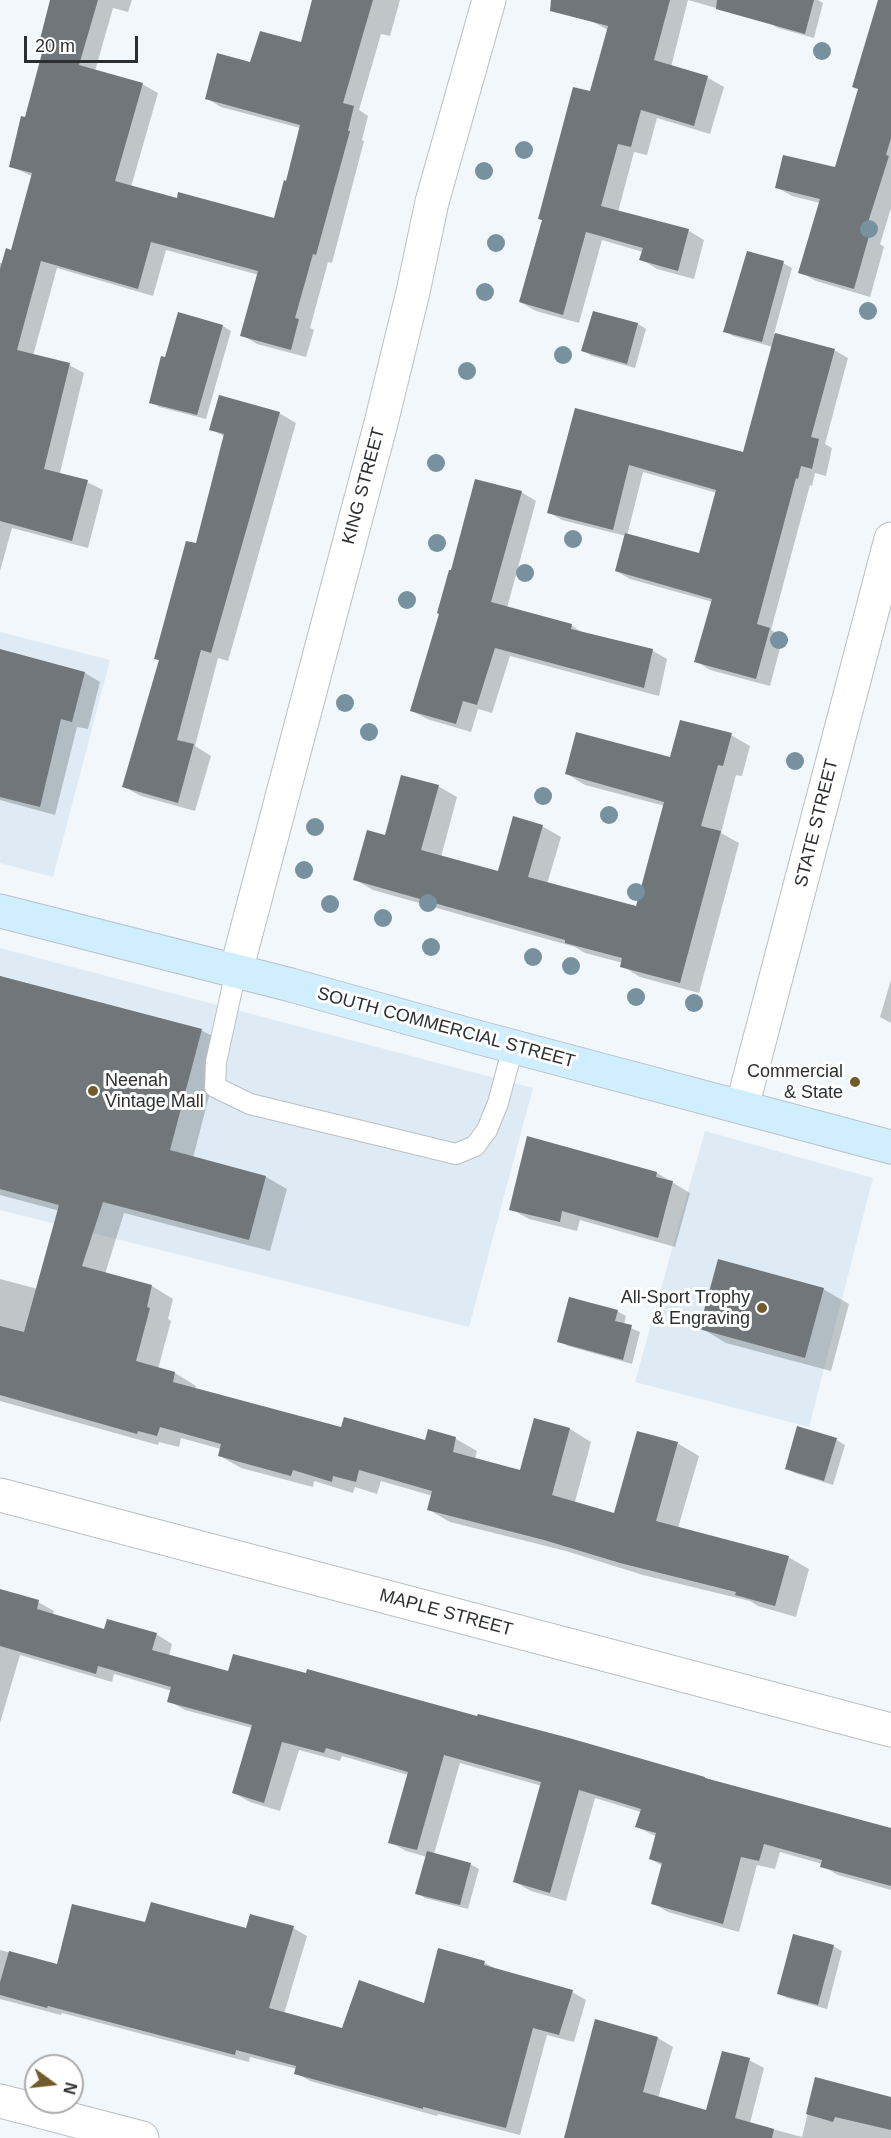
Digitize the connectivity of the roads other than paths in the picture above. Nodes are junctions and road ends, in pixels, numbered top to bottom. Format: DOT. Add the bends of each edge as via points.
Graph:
graph roads {
  1 [pos="489,0"];
  2 [pos="891,539"];
  3 [pos="0,911"];
  4 [pos="236,971"];
  5 [pos="513,1047"];
  6 [pos="741,1107"];
  7 [pos="891,1147"];
  8 [pos="0,1495"];
  9 [pos="891,1730"];
  10 [pos="0,2101"];
  11 [pos="142,2138"];
  1 -- 4 [label="street, KING STREET" via="432,202 381,423"];
  2 -- 6 [label="street, STATE STREET"];
  3 -- 4 [label="main road, SOUTH COMMERCIAL STREET"];
  4 -- 5 [label="main road, SOUTH COMMERCIAL STREET"];
  4 -- 5 [label="lane" via="216,1062 216,1087 250,1104 456,1154 475,1146 488,1130"];
  5 -- 6 [label="main road, SOUTH COMMERCIAL STREET"];
  6 -- 7 [label="main road, SOUTH COMMERCIAL STREET"];
  8 -- 9 [label="street, MAPLE STREET"];
  10 -- 11 [label="street"];
}
